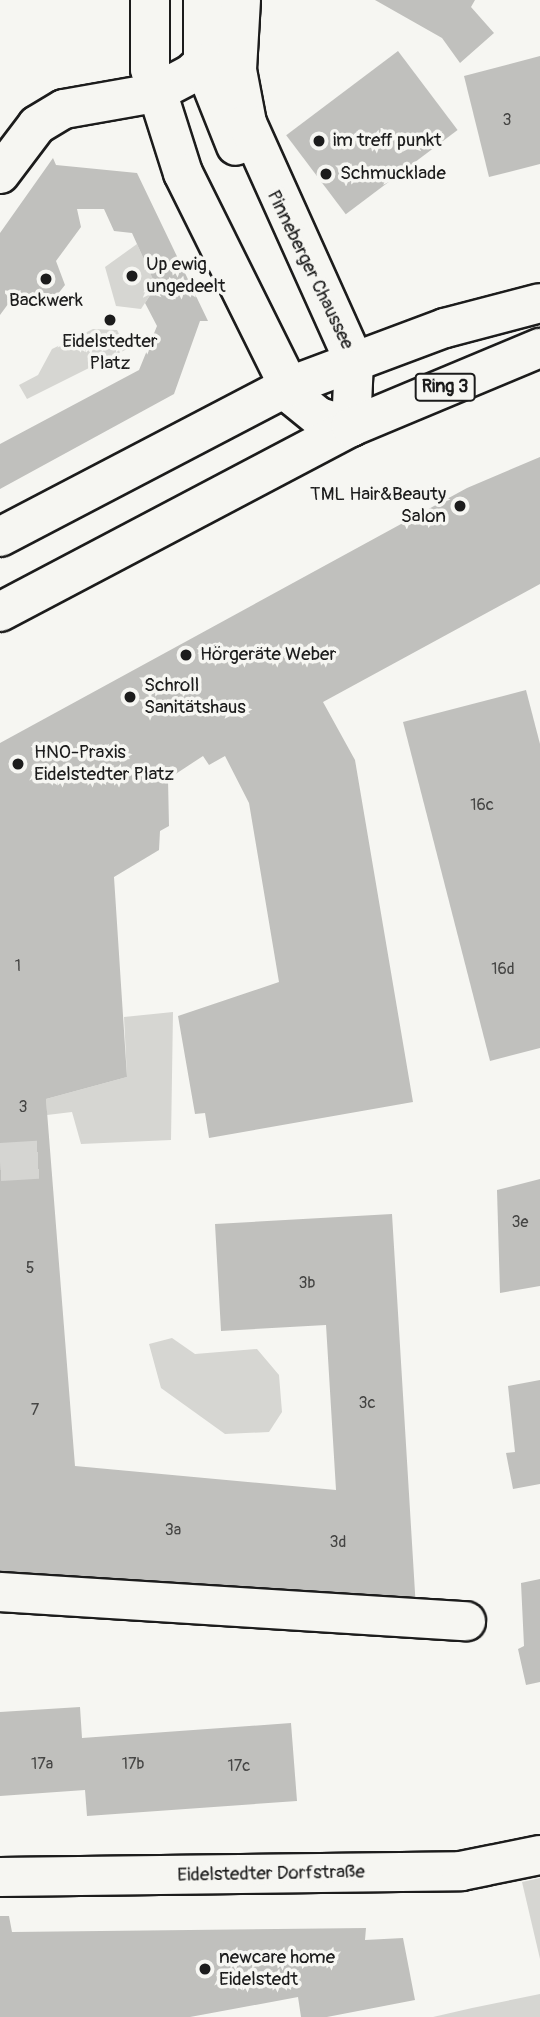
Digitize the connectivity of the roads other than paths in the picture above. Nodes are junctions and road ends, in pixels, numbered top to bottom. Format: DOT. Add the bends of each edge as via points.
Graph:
graph roads {
  1 [pos="150,0"];
  2 [pos="204,0"];
  3 [pos="239,15"];
  4 [pos="203,63"];
  5 [pos="155,93"];
  6 [pos="0,174"];
  7 [pos="281,210"];
  8 [pos="540,303"];
  9 [pos="540,348"];
  10 [pos="354,361"];
  11 [pos="287,387"];
  12 [pos="351,427"];
  13 [pos="0,537"];
  14 [pos="0,612"];
  15 [pos="0,1592"];
  16 [pos="466,1621"];
  17 [pos="540,1855"];
  18 [pos="0,1877"];
  1 -- 5 [label="main road"];
  2 -- 4 [label="main road"];
  3 -- 4 [label="main road"];
  3 -- 7 [label="main road, Pinneberger Chaussee" via="247,122"];
  4 -- 5 [label="main road"];
  4 -- 7 [label="main road" via="240,154"];
  5 -- 6 [label="main road" via="64,109 37,125"];
  5 -- 11 [label="main road" via="183,173"];
  7 -- 10 [label="main road, Pinneberger Chaussee"];
  8 -- 10 [label="main road"];
  9 -- 12 [label="main road, Ring 3"];
  10 -- 11 [label="main road"];
  10 -- 12 [label="main road, Pinneberger Chaussee"];
  11 -- 12 [label="main road" via="310,412"];
  11 -- 13 [label="main road"];
  12 -- 14 [label="main road"];
  15 -- 16 [label="main road"];
  17 -- 18 [label="main road, Eidelstedter Dorfstraße" via="461,1871"];
}
